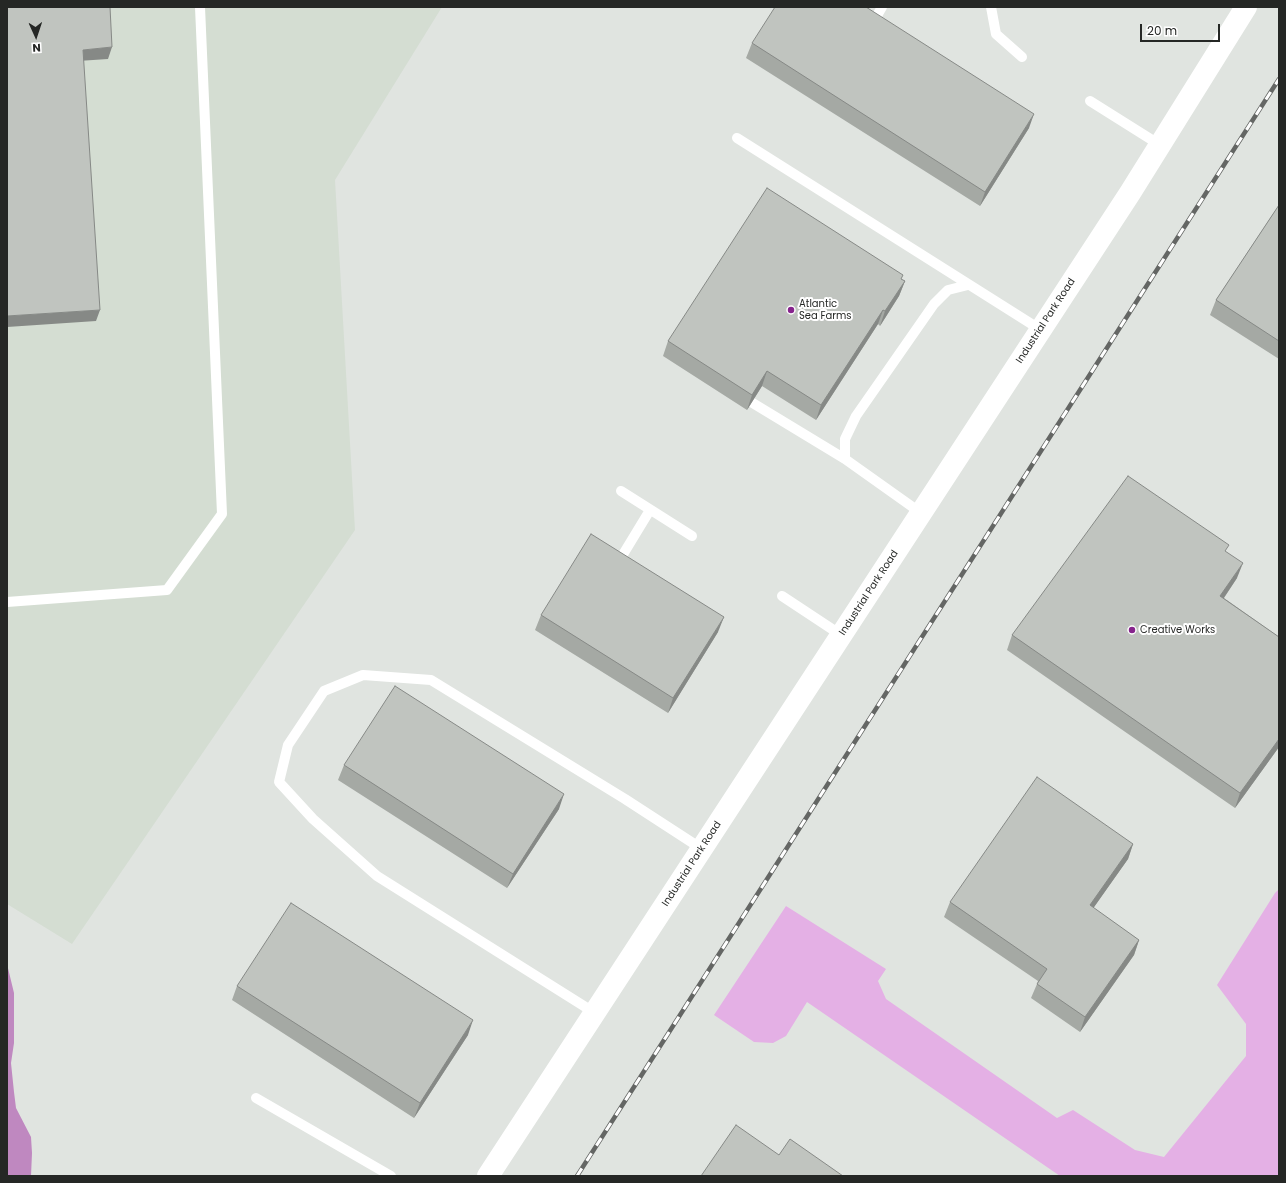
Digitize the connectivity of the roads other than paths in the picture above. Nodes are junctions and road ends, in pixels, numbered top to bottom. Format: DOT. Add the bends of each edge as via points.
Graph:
graph roads {
  1 [pos="200,7"];
  2 [pos="882,7"];
  3 [pos="991,7"];
  4 [pos="1246,7"];
  5 [pos="870,28"];
  6 [pos="1022,57"];
  7 [pos="1090,101"];
  8 [pos="738,138"];
  9 [pos="1160,145"];
  10 [pos="968,285"];
  11 [pos="1040,330"];
  12 [pos="751,402"];
  13 [pos="845,459"];
  14 [pos="621,491"];
  15 [pos="650,510"];
  16 [pos="921,513"];
  17 [pos="692,536"];
  18 [pos="615,568"];
  19 [pos="782,596"];
  20 [pos="7,602"];
  21 [pos="841,635"];
  22 [pos="702,849"];
  23 [pos="595,1013"];
  24 [pos="256,1098"];
  25 [pos="391,1176"];
  26 [pos="488,1176"];
  1 -- 20 [label="lane" via="222,514 167,590"];
  2 -- 5 [label="lane"];
  3 -- 6 [label="lane" via="996,34"];
  4 -- 9 [label="street, Industrial Park Road"];
  7 -- 9 [label="lane"];
  8 -- 10 [label="lane"];
  9 -- 11 [label="street, Industrial Park Road"];
  10 -- 11 [label="lane"];
  10 -- 13 [label="lane" via="948,290 934,304 856,416 845,439"];
  11 -- 16 [label="street, Industrial Park Road"];
  12 -- 13 [label="lane"];
  13 -- 16 [label="lane"];
  14 -- 15 [label="lane"];
  15 -- 17 [label="lane"];
  15 -- 18 [label="lane"];
  16 -- 21 [label="street, Industrial Park Road"];
  19 -- 21 [label="lane"];
  21 -- 22 [label="street, Industrial Park Road"];
  22 -- 23 [label="street, Industrial Park Road"];
  22 -- 23 [label="lane" via="431,680 363,675 324,691 288,745 279,782 313,819 377,876"];
  23 -- 26 [label="street, Industrial Park Road"];
  24 -- 25 [label="lane"];
}
